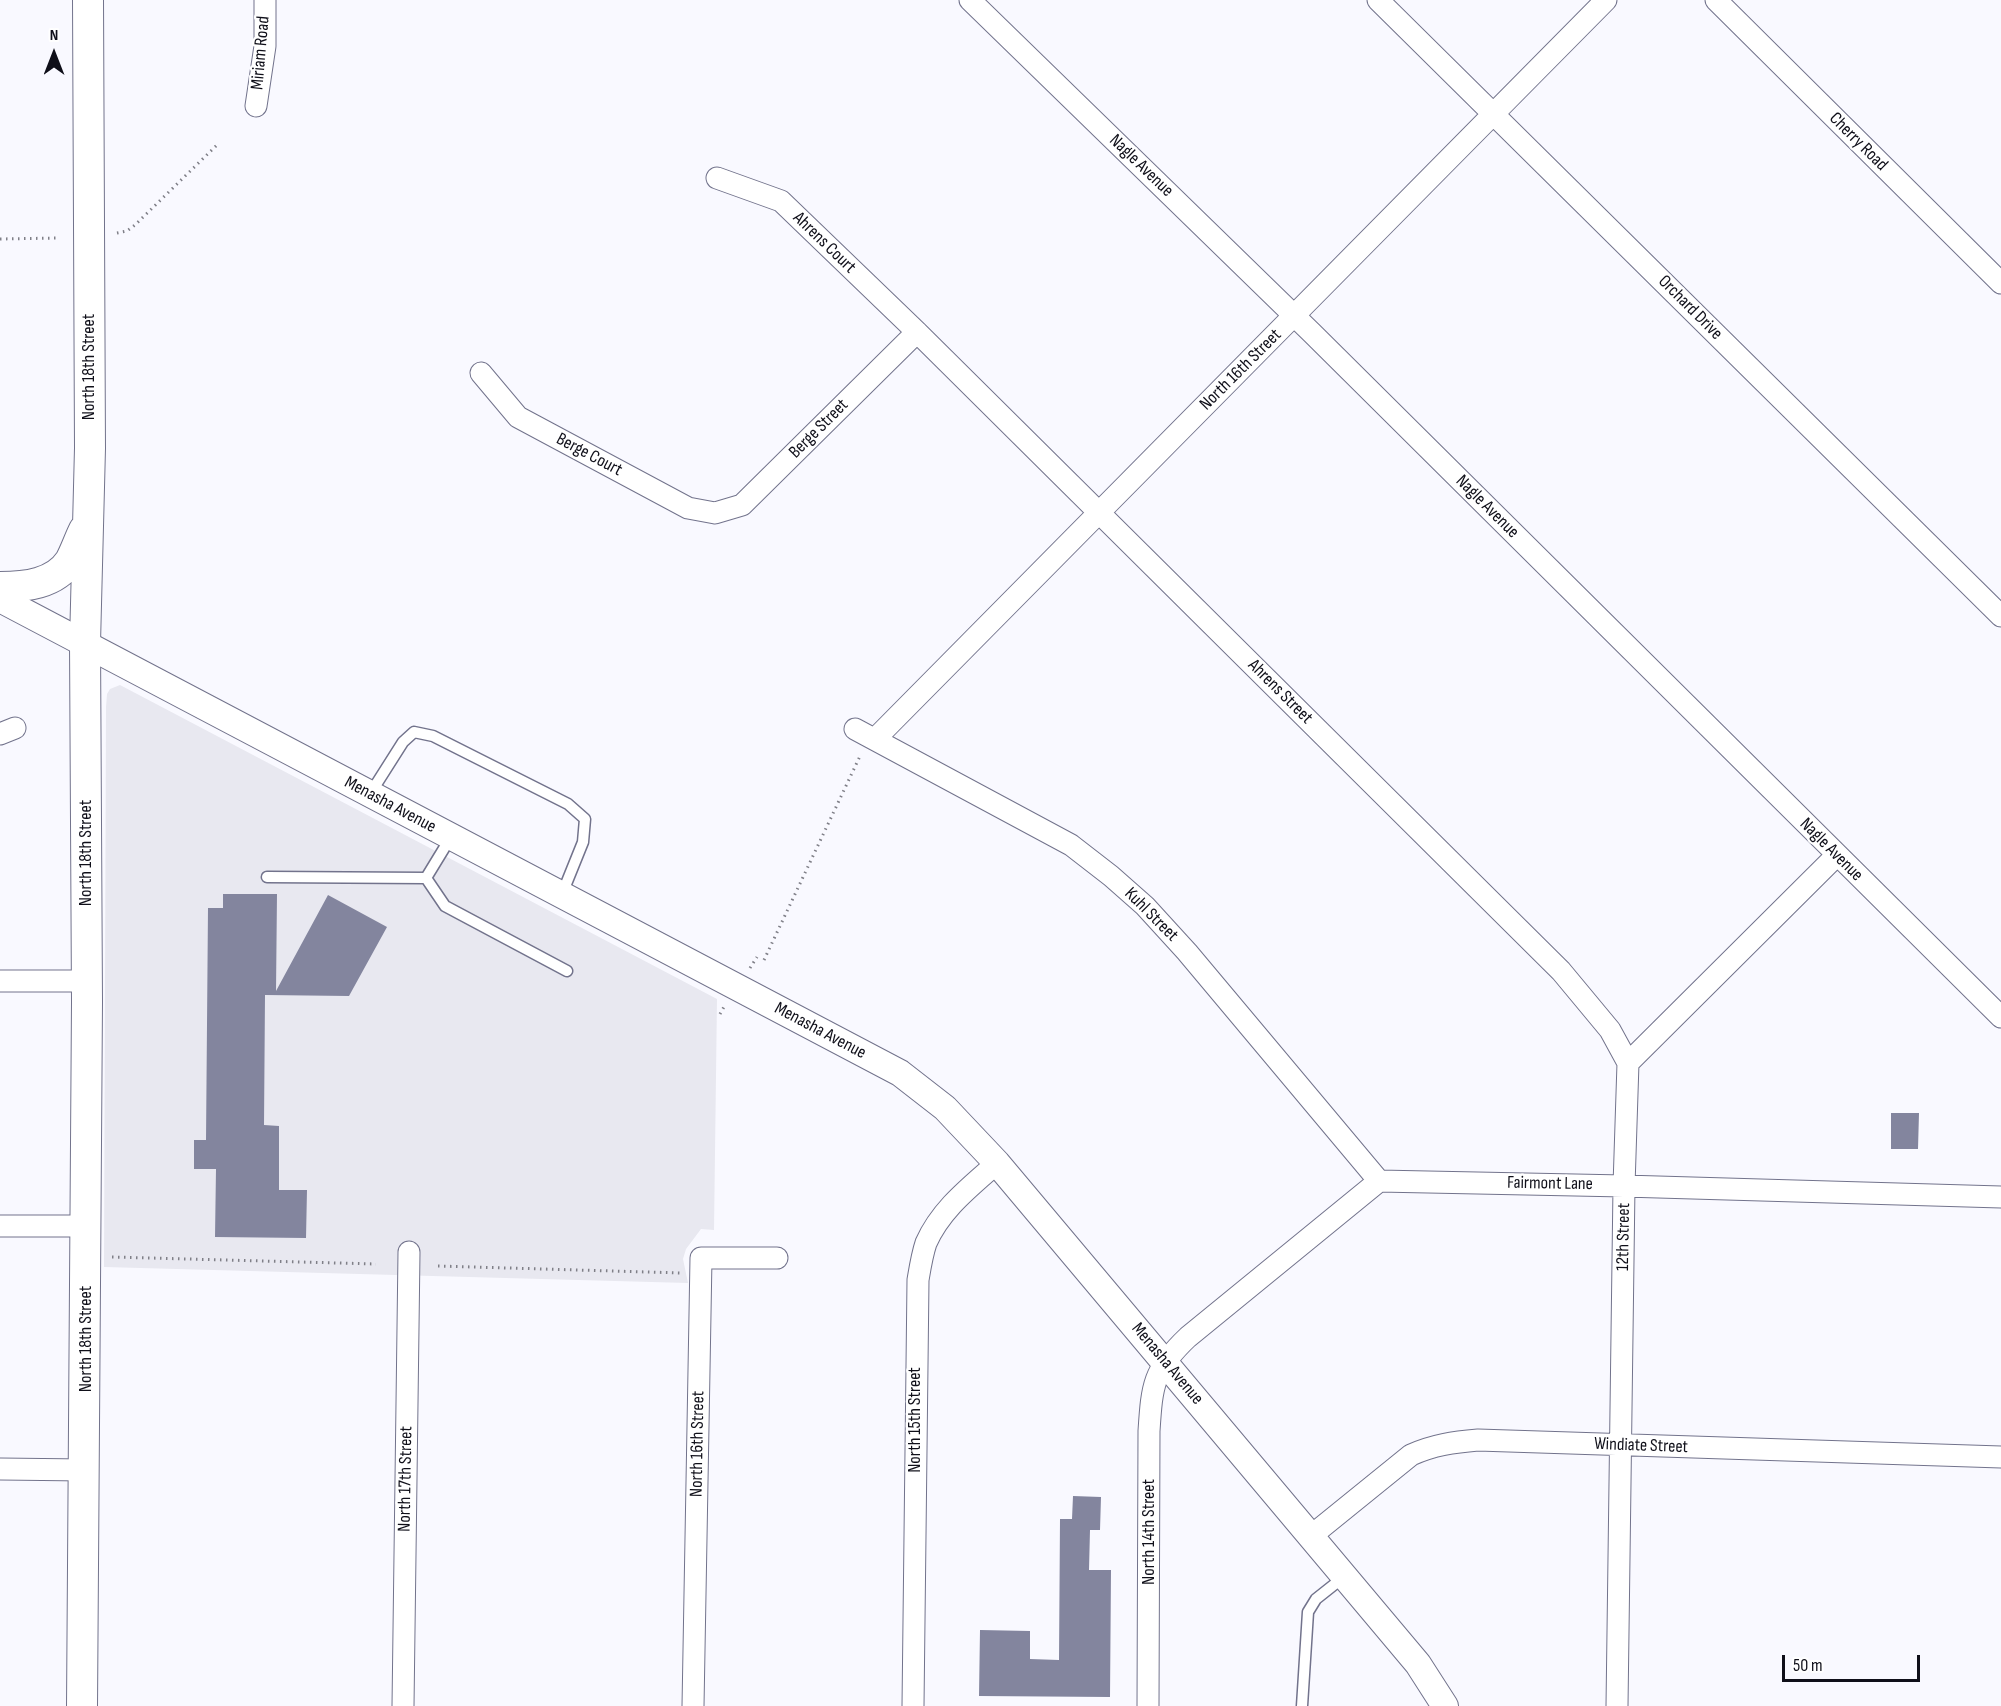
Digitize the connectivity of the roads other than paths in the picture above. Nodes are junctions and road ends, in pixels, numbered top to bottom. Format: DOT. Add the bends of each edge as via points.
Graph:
graph roads {
  1 [pos="88,0"];
  2 [pos="265,0"];
  3 [pos="970,0"];
  4 [pos="1378,0"];
  5 [pos="1606,0"];
  6 [pos="1716,0"];
  7 [pos="256,106"];
  8 [pos="1494,114"];
  9 [pos="717,178"];
  10 [pos="2001,283"];
  11 [pos="1295,316"];
  12 [pos="917,332"];
  13 [pos="481,373"];
  14 [pos="715,513"];
  15 [pos="1099,513"];
  16 [pos="86,525"];
  17 [pos="0,587"];
  18 [pos="0,599"];
  19 [pos="2001,616"];
  20 [pos="85,643"];
  21 [pos="855,729"];
  22 [pos="869,746"];
  23 [pos="370,794"];
  24 [pos="451,837"];
  25 [pos="1837,855"];
  26 [pos="267,877"];
  27 [pos="426,878"];
  28 [pos="561,894"];
  29 [pos="567,971"];
  30 [pos="0,981"];
  31 [pos="87,981"];
  32 [pos="2001,1017"];
  33 [pos="1628,1063"];
  34 [pos="997,1162"];
  35 [pos="1379,1181"];
  36 [pos="1624,1186"];
  37 [pos="2001,1197"];
  38 [pos="0,1226"];
  39 [pos="87,1227"];
  40 [pos="409,1252"];
  41 [pos="777,1258"];
  42 [pos="1165,1362"];
  43 [pos="1621,1446"];
  44 [pos="2001,1457"];
  45 [pos="0,1469"];
  46 [pos="85,1470"];
  47 [pos="1311,1536"];
  48 [pos="1345,1576"];
  49 [pos="82,1706"];
  50 [pos="404,1706"];
  51 [pos="693,1706"];
  52 [pos="913,1706"];
  53 [pos="1148,1706"];
  54 [pos="1302,1706"];
  55 [pos="1445,1706"];
  56 [pos="1617,1706"];
  1 -- 16 [label="main road, North 18th Street" via="90,448"];
  2 -- 7 [label="street, Miriam Road" via="265,46"];
  3 -- 11 [label="street, Nagle Avenue"];
  4 -- 8 [label="street, Orchard Drive"];
  5 -- 8 [label="street, North 16th Street"];
  6 -- 10 [label="street, Cherry Road"];
  8 -- 11 [label="street, North 16th Street"];
  8 -- 19 [label="street, Orchard Drive"];
  9 -- 12 [label="street, Ahrens Court" via="781,201"];
  11 -- 15 [label="street, North 16th Street"];
  11 -- 25 [label="street, Nagle Avenue"];
  12 -- 14 [label="street, Berge Street" via="742,505"];
  12 -- 15 [label="street, Ahrens Street"];
  13 -- 14 [label="street, Berge Court" via="518,417 688,508"];
  15 -- 22 [label="street, North 16th Street"];
  15 -- 33 [label="street, Ahrens Street" via="1561,971 1610,1030"];
  16 -- 17 [label="main road" via="69,562 55,577 38,584"];
  16 -- 20 [label="main road, North 18th Street"];
  18 -- 20 [label="street, Menasha Avenue"];
  20 -- 23 [label="street, Menasha Avenue"];
  20 -- 31 [label="main road, North 18th Street"];
  21 -- 22 [label="street, Kuhl Street"];
  22 -- 35 [label="street, Kuhl Street" via="1071,845 1111,876 1187,952"];
  23 -- 24 [label="street, Menasha Avenue"];
  23 -- 28 [label="lane" via="403,742 414,732 433,736 568,804 585,819 583,842"];
  24 -- 27 [label="lane"];
  24 -- 28 [label="street, Menasha Avenue"];
  25 -- 32 [label="street, Nagle Avenue"];
  25 -- 33 [label="street"];
  26 -- 27 [label="lane"];
  27 -- 29 [label="lane" via="445,906"];
  28 -- 34 [label="street, Menasha Avenue" via="900,1073 945,1108"];
  30 -- 31 [label="street"];
  31 -- 39 [label="main road, North 18th Street"];
  33 -- 36 [label="street, 12th Street"];
  34 -- 42 [label="street, Menasha Avenue"];
  34 -- 52 [label="street, North 15th Street" via="940,1218 926,1245 918,1280"];
  35 -- 36 [label="street, Fairmont Lane"];
  35 -- 42 [label="street" via="1192,1333"];
  36 -- 37 [label="street, Fairmont Lane"];
  36 -- 43 [label="street, 12th Street"];
  38 -- 39 [label="street"];
  39 -- 46 [label="main road, North 18th Street"];
  40 -- 50 [label="street, North 17th Street"];
  41 -- 51 [label="street, North 16th Street" via="701,1258"];
  42 -- 47 [label="street, Menasha Avenue"];
  42 -- 53 [label="street, North 14th Street" via="1154,1382 1150,1413"];
  43 -- 44 [label="street, Windiate Street"];
  43 -- 47 [label="street, Windiate Street" via="1478,1440 1430,1447 1401,1462"];
  43 -- 56 [label="street, 12th Street"];
  45 -- 46 [label="street"];
  46 -- 49 [label="main road, North 18th Street"];
  47 -- 48 [label="street, Menasha Avenue"];
  48 -- 54 [label="lane" via="1316,1599 1308,1612"];
  48 -- 55 [label="street, Menasha Avenue" via="1418,1664"];
}
